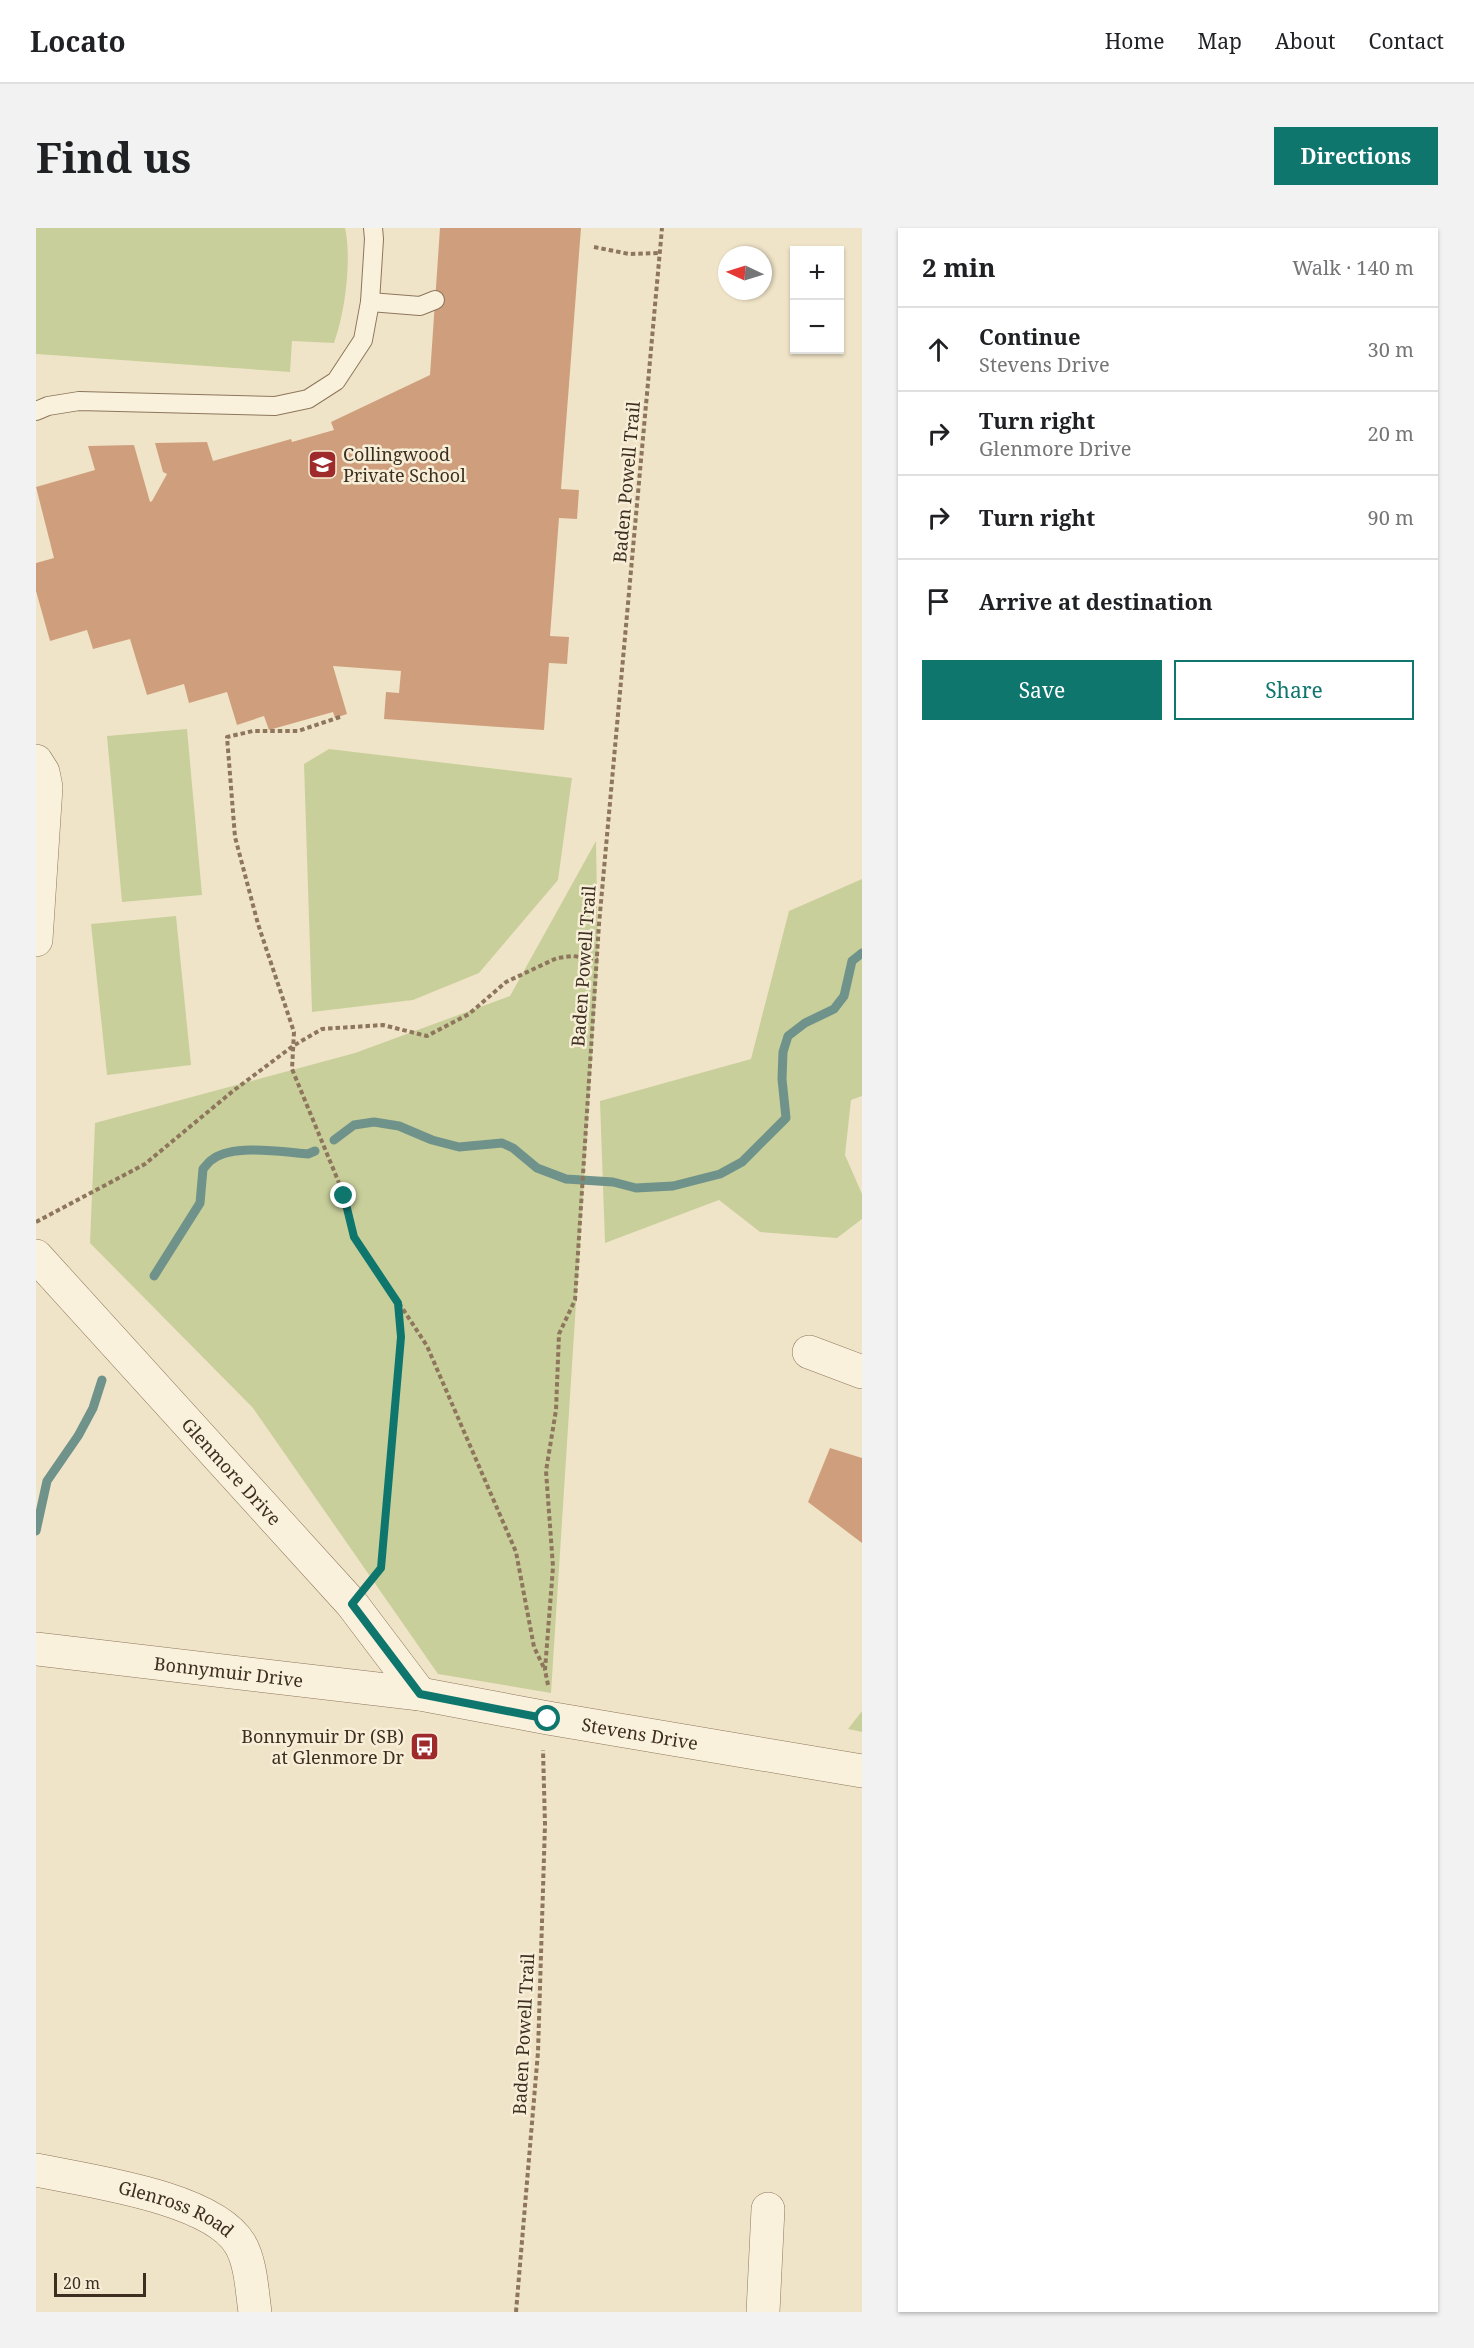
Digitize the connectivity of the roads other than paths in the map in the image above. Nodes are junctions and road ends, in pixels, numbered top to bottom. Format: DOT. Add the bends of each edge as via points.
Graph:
graph roads {
  1 [pos="373,228"];
  2 [pos="435,300"];
  3 [pos="370,303"];
  4 [pos="36,411"];
  5 [pos="36,761"];
  6 [pos="36,940"];
  7 [pos="36,1256"];
  8 [pos="809,1352"];
  9 [pos="862,1372"];
  10 [pos="36,1649"];
  11 [pos="420,1694"];
  12 [pos="862,1770"];
  13 [pos="36,2170"];
  14 [pos="768,2209"];
  15 [pos="255,2312"];
  16 [pos="763,2312"];
  1 -- 3 [label="lane"];
  2 -- 3 [label="lane" via="420,306"];
  3 -- 4 [label="lane" via="363,340 345,370 336,381 308,399 275,406 79,401"];
  5 -- 6 [label="street" via="46,787"];
  7 -- 11 [label="street, Glenmore Drive" via="352,1604"];
  8 -- 9 [label="street"];
  10 -- 11 [label="street, Bonnymuir Drive"];
  11 -- 12 [label="street, Stevens Drive"];
  13 -- 15 [label="street, Glenross Road" via="144,2192 204,2214 226,2227 241,2245 251,2278"];
  14 -- 16 [label="street"];
}
